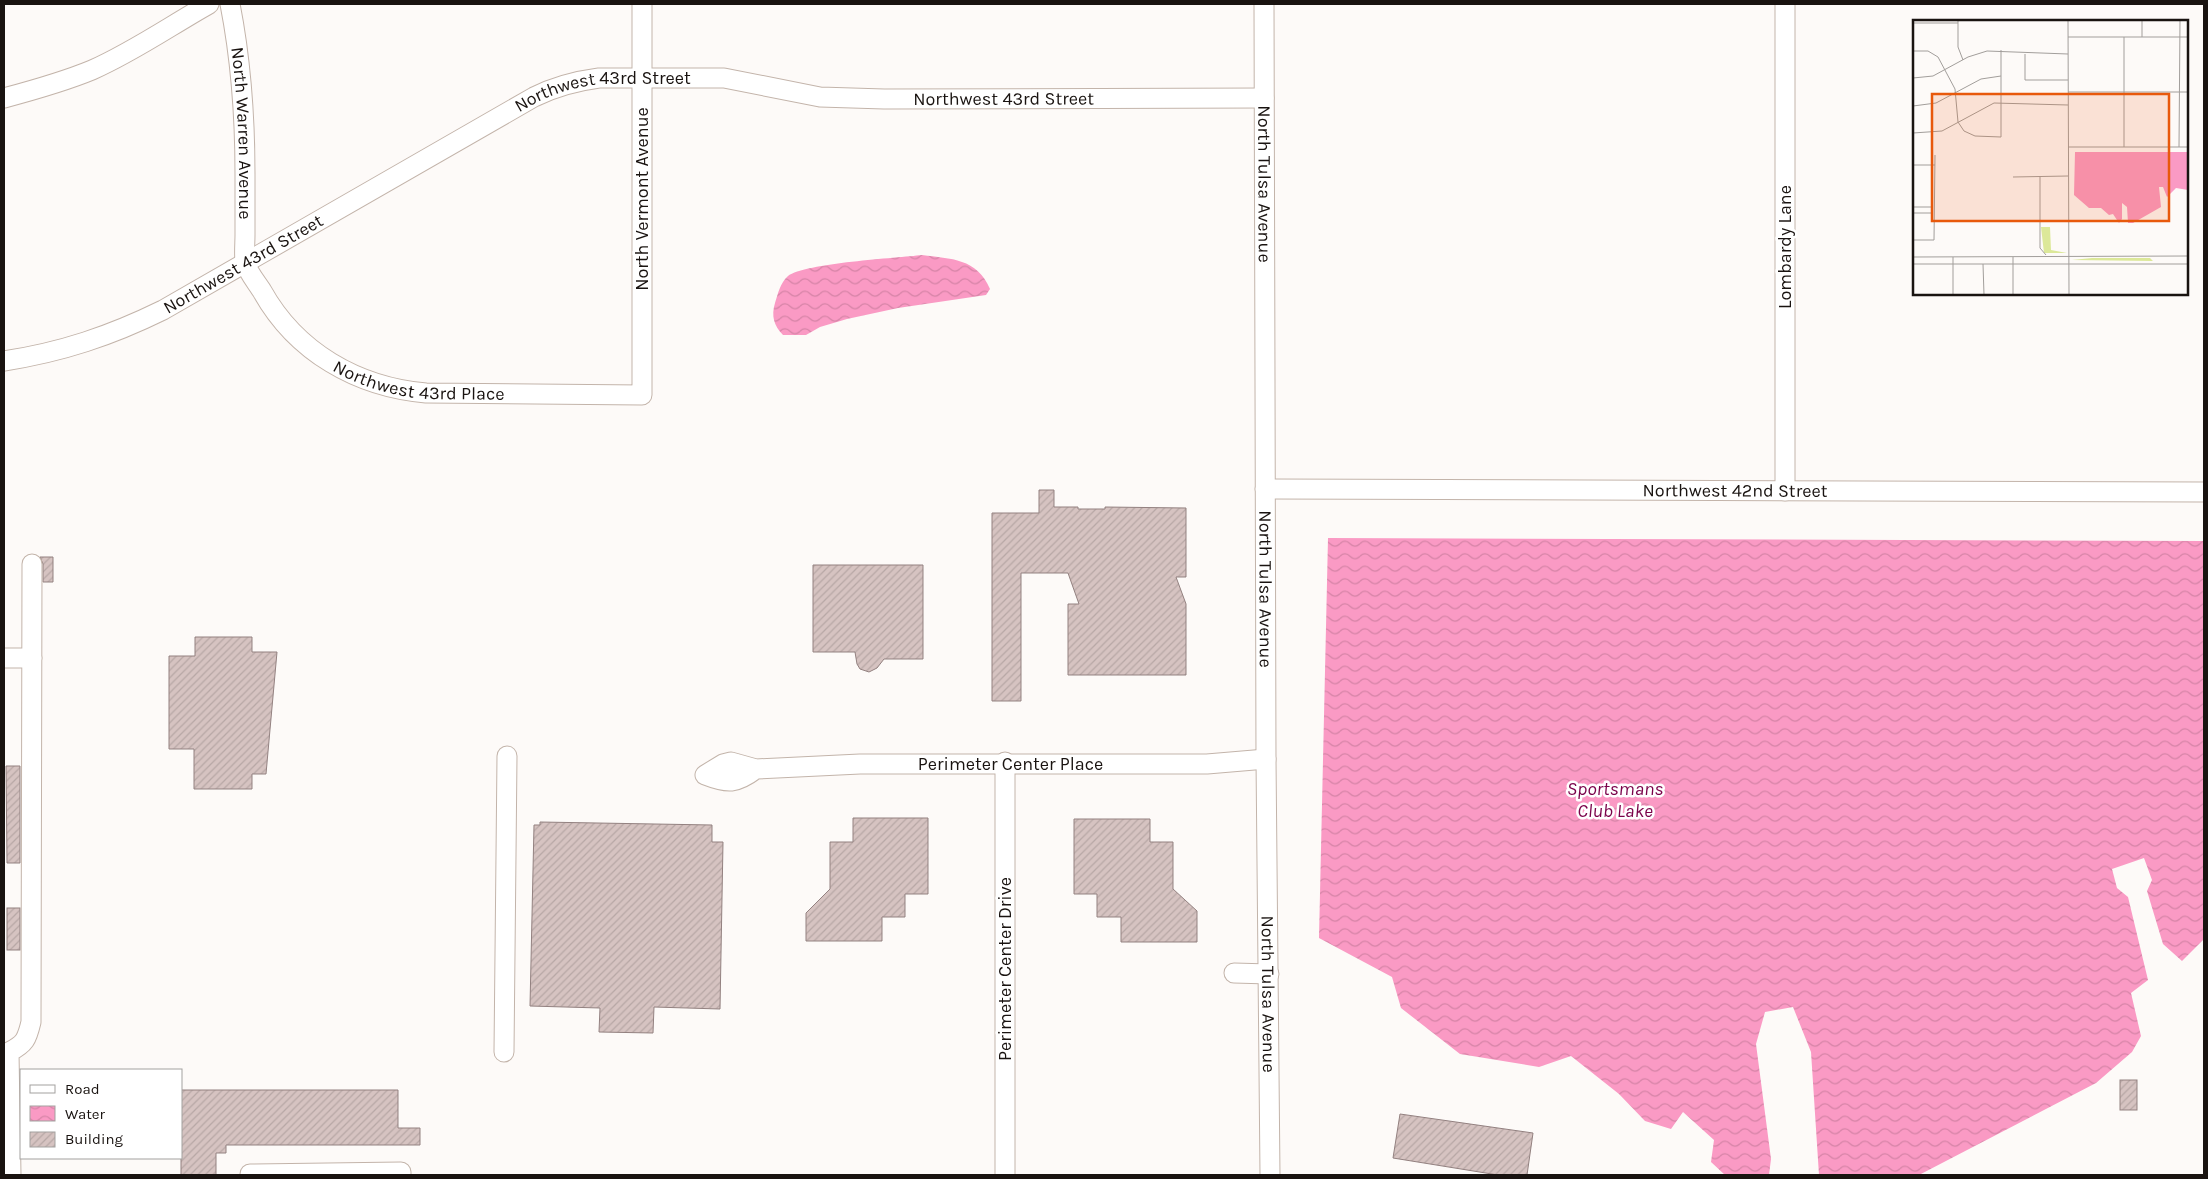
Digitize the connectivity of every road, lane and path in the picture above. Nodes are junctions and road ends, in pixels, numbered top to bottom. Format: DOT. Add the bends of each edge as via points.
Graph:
graph roads {
  1 [pos="209,4"];
  2 [pos="230,4"];
  3 [pos="642,4"];
  4 [pos="1264,4"];
  5 [pos="1785,4"];
  6 [pos="642,78"];
  7 [pos="4,98"];
  8 [pos="1264,98"];
  9 [pos="245,263"];
  10 [pos="4,360"];
  11 [pos="642,395"];
  12 [pos="1266,489"];
  13 [pos="1785,491"];
  14 [pos="2204,492"];
  15 [pos="32,564"];
  16 [pos="4,658"];
  17 [pos="32,658"];
  18 [pos="507,756"];
  19 [pos="1266,759"];
  20 [pos="1005,762"];
  21 [pos="756,769"];
  22 [pos="1234,973"];
  23 [pos="1269,974"];
  24 [pos="6,1052"];
  25 [pos="504,1052"];
  26 [pos="6,1101"];
  27 [pos="11,1175"];
  28 [pos="250,1175"];
  29 [pos="401,1175"];
  30 [pos="1005,1175"];
  31 [pos="1270,1175"];
  1 -- 7 [label="street" via="91,70"];
  2 -- 9 [label="street, North Warren Avenue" via="243,101"];
  3 -- 6 [label="street, North Vermont Avenue"];
  4 -- 8 [label="street, North Tulsa Avenue"];
  5 -- 13 [label="street, Lombardy Lane"];
  6 -- 8 [label="street, Northwest 43rd Street" via="724,78 820,96 884,99"];
  6 -- 9 [label="street, Northwest 43rd Street" via="581,80 552,88"];
  6 -- 11 [label="street, North Vermont Avenue"];
  8 -- 12 [label="street, North Tulsa Avenue"];
  9 -- 10 [label="street, Northwest 43rd Street" via="163,310 105,336 61,350"];
  9 -- 11 [label="street, Northwest 43rd Place" via="271,307 300,340 334,365 380,386 426,394"];
  12 -- 13 [label="street, Northwest 42nd Street"];
  12 -- 19 [label="street, North Tulsa Avenue"];
  13 -- 14 [label="street, Northwest 42nd Street"];
  15 -- 17 [label="street"];
  16 -- 17 [label="street"];
  17 -- 24 [label="street" via="31,1022 21,1046"];
  18 -- 25 [label="street"];
  19 -- 20 [label="street, Perimeter Center Place" via="1207,764"];
  19 -- 23 [label="street, North Tulsa Avenue"];
  20 -- 21 [label="street, Perimeter Center Place"];
  20 -- 30 [label="street, Perimeter Center Drive"];
  22 -- 23 [label="street"];
  23 -- 31 [label="street, North Tulsa Avenue"];
  24 -- 26 [label="street"];
  26 -- 27 [label="street"];
  28 -- 29 [label="street" via="401,1172"];
}
